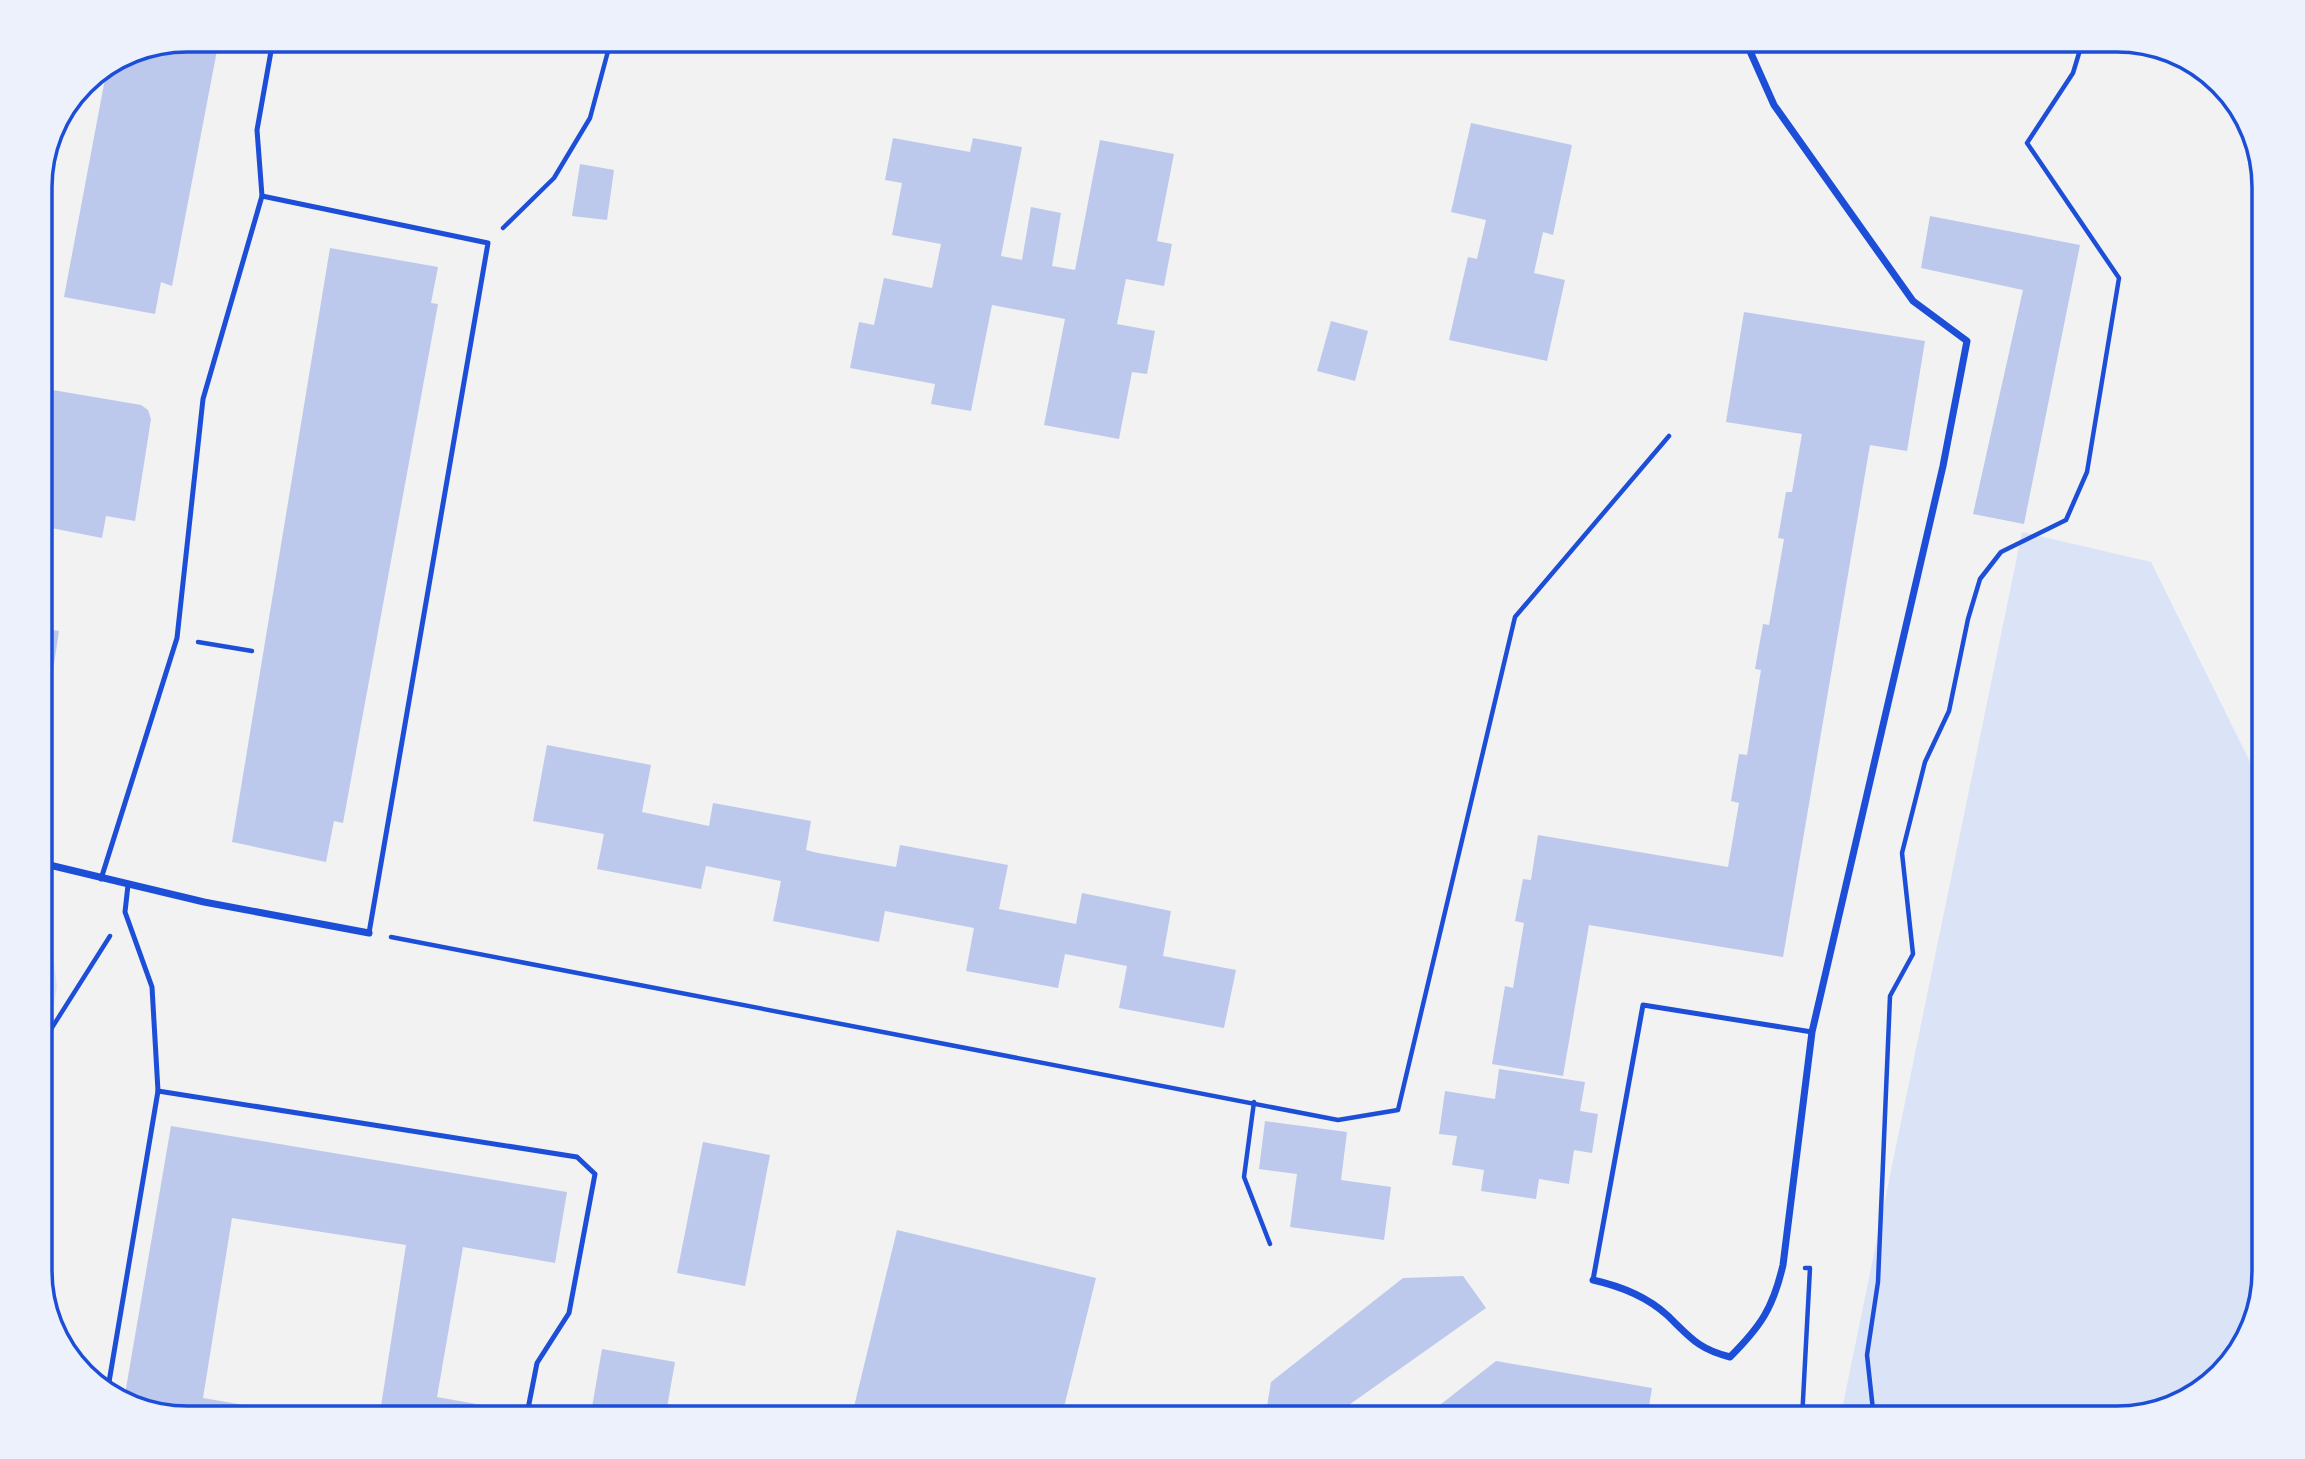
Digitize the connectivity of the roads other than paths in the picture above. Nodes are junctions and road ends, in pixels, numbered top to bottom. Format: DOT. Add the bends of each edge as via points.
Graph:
graph roads {
  1 [pos="1750,52"];
  2 [pos="271,53"];
  3 [pos="262,196"];
  4 [pos="53,866"];
  5 [pos="101,879"];
  6 [pos="128,885"];
  7 [pos="369,933"];
  8 [pos="1812,1032"];
  9 [pos="158,1091"];
  10 [pos="1593,1280"];
  11 [pos="109,1382"];
  12 [pos="529,1406"];
  1 -- 8 [label="street" via="1774,105 1913,301 1967,341 1943,466"];
  2 -- 3 [label="lane" via="257,130"];
  3 -- 5 [label="lane" via="203,399 177,638"];
  3 -- 7 [label="lane" via="488,243"];
  4 -- 5 [label="street"];
  5 -- 6 [label="street"];
  6 -- 7 [label="street"];
  6 -- 9 [label="lane" via="125,912 152,987"];
  8 -- 10 [label="lane" via="1643,1005"];
  8 -- 10 [label="street" via="1783,1265 1774,1300 1759,1327 1730,1357 1706,1351 1666,1314 1622,1286"];
  9 -- 11 [label="lane"];
  9 -- 12 [label="lane" via="577,1157 595,1174 569,1313 537,1363"];
}
